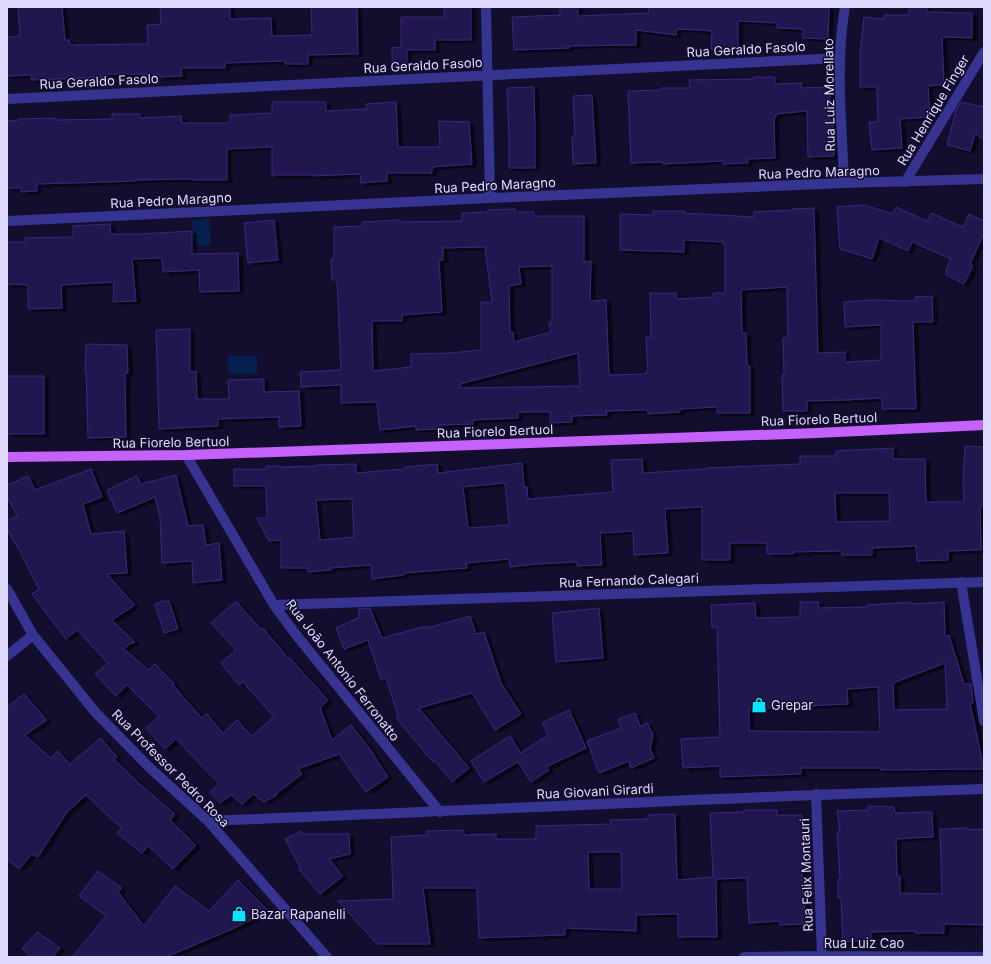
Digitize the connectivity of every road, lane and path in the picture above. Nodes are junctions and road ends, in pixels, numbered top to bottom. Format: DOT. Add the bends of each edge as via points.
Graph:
graph roads {
  1 [pos="486,7"];
  2 [pos="845,7"];
  3 [pos="984,52"];
  4 [pos="840,58"];
  5 [pos="487,75"];
  6 [pos="7,99"];
  7 [pos="984,179"];
  8 [pos="904,182"];
  9 [pos="844,183"];
  10 [pos="490,198"];
  11 [pos="7,221"];
  12 [pos="984,425"];
  13 [pos="186,455"];
  14 [pos="7,457"];
  15 [pos="961,582"];
  16 [pos="984,582"];
  17 [pos="7,589"];
  18 [pos="274,605"];
  19 [pos="33,635"];
  20 [pos="7,656"];
  21 [pos="984,721"];
  22 [pos="984,789"];
  23 [pos="816,794"];
  24 [pos="440,812"];
  25 [pos="208,820"];
  26 [pos="822,956"];
  27 [pos="327,957"];
  28 [pos="744,957"];
  29 [pos="984,957"];
  1 -- 5 [label="street"];
  2 -- 4 [label="street, Rua Luiz Morellato"];
  3 -- 8 [label="street, Rua Henrique Finger"];
  4 -- 5 [label="street, Rua Geraldo Fasolo"];
  4 -- 9 [label="street, Rua Luiz Morellato"];
  5 -- 6 [label="street, Rua Geraldo Fasolo"];
  5 -- 10 [label="street"];
  7 -- 8 [label="street, Rua Pedro Maragno"];
  8 -- 9 [label="street, Rua Pedro Maragno"];
  9 -- 10 [label="street, Rua Pedro Maragno"];
  10 -- 11 [label="street, Rua Pedro Maragno"];
  12 -- 13 [label="main road, Rua Fiorelo Bertuol"];
  13 -- 14 [label="main road, Rua Fiorelo Bertuol"];
  13 -- 18 [label="street, Rua João Antonio Ferronatto"];
  15 -- 16 [label="street, Rua Fernando Calegari"];
  15 -- 18 [label="street, Rua Fernando Calegari"];
  15 -- 21 [label="street"];
  17 -- 19 [label="street, Rua Professor Pedro Rosa"];
  18 -- 24 [label="street, Rua João Antonio Ferronatto"];
  19 -- 20 [label="street"];
  19 -- 25 [label="street, Rua Professor Pedro Rosa" via="96,713 149,767"];
  22 -- 23 [label="street, Rua Giovani Girardi"];
  23 -- 24 [label="street, Rua Giovani Girardi"];
  23 -- 26 [label="street, Rua Felix Montauri"];
  24 -- 25 [label="street, Rua Giovani Girardi"];
  25 -- 27 [label="street, Rua Professor Pedro Rosa"];
  26 -- 28 [label="street, Rua Luiz Cao"];
  26 -- 29 [label="street, Rua Luiz Cao"];
}
